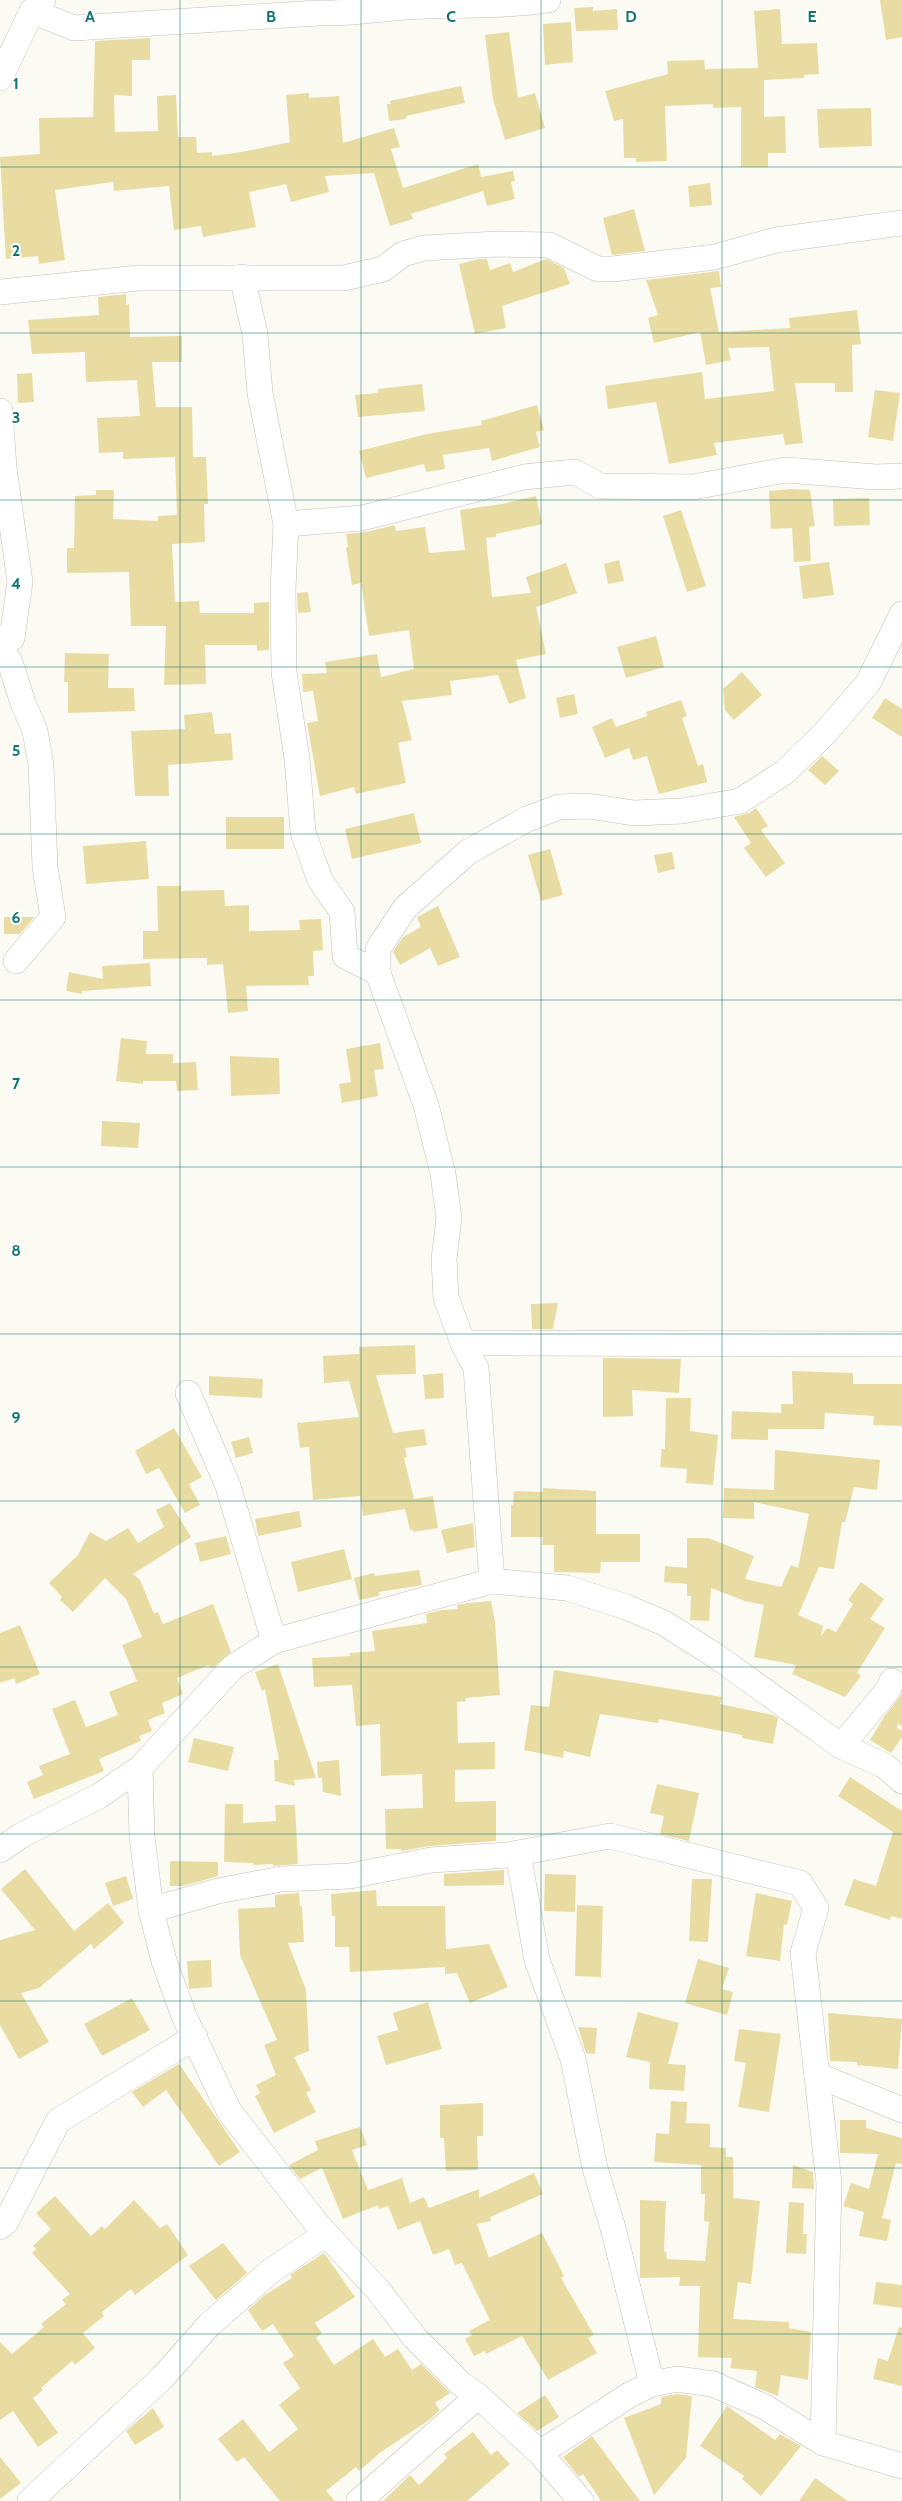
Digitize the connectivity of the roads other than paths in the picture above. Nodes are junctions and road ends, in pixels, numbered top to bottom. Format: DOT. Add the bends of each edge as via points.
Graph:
graph roads {
  1 [pos="548,0"];
  2 [pos="37,6"];
  3 [pos="0,78"];
  4 [pos="902,223"];
  5 [pos="242,278"];
  6 [pos="0,292"];
  7 [pos="0,411"];
  8 [pos="902,476"];
  9 [pos="286,524"];
  10 [pos="902,614"];
  11 [pos="0,638"];
  12 [pos="0,647"];
  13 [pos="378,949"];
  14 [pos="345,956"];
  15 [pos="16,962"];
  16 [pos="378,973"];
  17 [pos="463,1343"];
  18 [pos="902,1344"];
  19 [pos="188,1393"];
  20 [pos="492,1582"];
  21 [pos="274,1641"];
  22 [pos="892,1681"];
  23 [pos="841,1746"];
  24 [pos="140,1768"];
  25 [pos="902,1781"];
  26 [pos="0,1850"];
  27 [pos="518,1852"];
  28 [pos="152,1910"];
  29 [pos="195,2037"];
  30 [pos="818,2075"];
  31 [pos="902,2110"];
  32 [pos="0,2227"];
  33 [pos="326,2234"];
  34 [pos="652,2384"];
  35 [pos="478,2396"];
  36 [pos="823,2442"];
  37 [pos="540,2454"];
  38 [pos="902,2466"];
  39 [pos="30,2501"];
  40 [pos="359,2501"];
  41 [pos="581,2501"];
  1 -- 2 [label="street" via="74,28"];
  2 -- 3 [label="street"];
  4 -- 5 [label="street" via="776,240 715,257 613,269 598,269 548,245 497,244 424,248 403,254 384,269 344,278"];
  5 -- 6 [label="street" via="139,278"];
  5 -- 9 [label="street" via="255,334 260,393"];
  7 -- 11 [label="street" via="4,468 20,582 12,638"];
  8 -- 9 [label="street" via="786,470 693,487 600,486 575,472 524,477 362,518"];
  9 -- 14 [label="street" via="284,672 297,759 303,832 320,880 342,912"];
  10 -- 13 [label="street" via="868,682 825,734 785,772 740,802 682,811 634,813 588,806 559,807 527,818 468,852 405,908"];
  12 -- 15 [label="street" via="10,662 35,731 41,765 45,867 53,917"];
  13 -- 14 [label="street"];
  13 -- 16 [label="street"];
  14 -- 16 [label="street"];
  16 -- 17 [label="street" via="426,1105 443,1174 449,1218 444,1259 446,1298"];
  17 -- 18 [label="street"];
  17 -- 20 [label="street" via="476,1368"];
  19 -- 21 [label="street" via="228,1486"];
  20 -- 21 [label="street"];
  20 -- 23 [label="street" via="567,1588 664,1623 716,1656"];
  21 -- 24 [label="street" via="234,1667"];
  22 -- 23 [label="street"];
  23 -- 25 [label="street" via="885,1766"];
  24 -- 26 [label="street" via="99,1796 22,1835"];
  24 -- 28 [label="street" via="142,1836"];
  27 -- 28 [label="street" via="431,1860 350,1876 281,1879 218,1891"];
  27 -- 30 [label="street" via="610,1836 800,1883 816,1908 804,1953"];
  27 -- 34 [label="street" via="537,1960 573,2059 595,2168"];
  28 -- 29 [label="street" via="164,1961"];
  29 -- 32 [label="street" via="58,2121 6,2222"];
  29 -- 33 [label="street" via="229,2111"];
  30 -- 31 [label="street"];
  30 -- 36 [label="street" via="829,2183"];
  33 -- 35 [label="street" via="378,2290 415,2338 460,2383"];
  33 -- 39 [label="street" via="272,2270 209,2325 162,2378"];
  34 -- 36 [label="street" via="677,2379 712,2384 765,2407"];
  34 -- 37 [label="street"];
  35 -- 37 [label="street"];
  35 -- 40 [label="street"];
  36 -- 38 [label="street"];
  37 -- 41 [label="street"];
}
